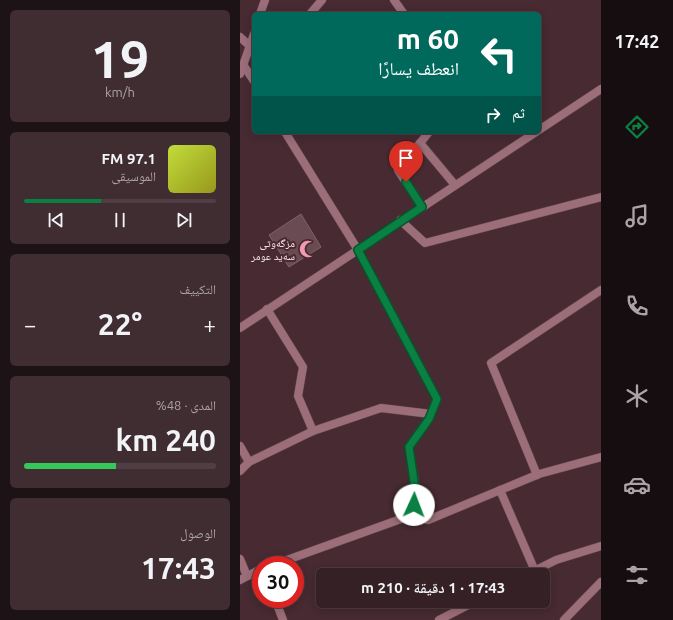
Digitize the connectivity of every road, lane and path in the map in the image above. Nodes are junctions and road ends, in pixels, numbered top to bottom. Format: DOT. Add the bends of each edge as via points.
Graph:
graph roads {
  1 [pos="265,0"];
  2 [pos="322,0"];
  3 [pos="394,0"];
  4 [pos="261,12"];
  5 [pos="312,12"];
  6 [pos="403,12"];
  7 [pos="240,37"];
  8 [pos="252,40"];
  9 [pos="250,46"];
  10 [pos="244,66"];
  11 [pos="240,74"];
  12 [pos="252,76"];
  13 [pos="601,90"];
  14 [pos="541,129"];
  15 [pos="287,134"];
  16 [pos="427,134"];
  17 [pos="533,134"];
  18 [pos="420,143"];
  19 [pos="455,185"];
  20 [pos="601,197"];
  21 [pos="422,207"];
  22 [pos="400,220"];
  23 [pos="358,250"];
  24 [pos="601,290"];
  25 [pos="267,309"];
  26 [pos="240,328"];
  27 [pos="431,414"];
  28 [pos="314,431"];
  29 [pos="240,446"];
  30 [pos="601,457"];
  31 [pos="248,462"];
  32 [pos="240,471"];
  33 [pos="537,475"];
  34 [pos="500,490"];
  35 [pos="412,515"];
  36 [pos="601,546"];
  37 [pos="298,556"];
  38 [pos="240,559"];
  39 [pos="534,568"];
  40 [pos="541,568"];
  41 [pos="252,574"];
  42 [pos="243,578"];
  43 [pos="601,582"];
  44 [pos="278,608"];
  45 [pos="462,608"];
  46 [pos="283,620"];
  47 [pos="439,620"];
  48 [pos="564,620"];
  1 -- 4 [label="street"];
  2 -- 5 [label="street"];
  3 -- 6 [label="street"];
  7 -- 9 [label="street"];
  8 -- 9 [label="street"];
  9 -- 10 [label="street"];
  10 -- 11 [label="street"];
  10 -- 12 [label="street"];
  13 -- 14 [label="street"];
  15 -- 23 [label="street"];
  16 -- 18 [label="street"];
  17 -- 19 [label="street"];
  18 -- 19 [label="street"];
  18 -- 21 [label="street" via="398,170"];
  19 -- 21 [label="street"];
  20 -- 22 [label="street" via="425,243"];
  21 -- 22 [label="street"];
  22 -- 23 [label="street"];
  23 -- 25 [label="street"];
  23 -- 27 [label="street" via="437,399"];
  24 -- 33 [label="street" via="491,363"];
  25 -- 26 [label="street"];
  25 -- 28 [label="street" via="303,367 298,396"];
  27 -- 28 [label="street" via="381,408"];
  27 -- 35 [label="street" via="409,447 416,495"];
  28 -- 31 [label="street"];
  29 -- 31 [label="street"];
  30 -- 33 [label="street"];
  31 -- 32 [label="street"];
  33 -- 34 [label="street"];
  34 -- 35 [label="street" via="428,520"];
  34 -- 39 [label="street"];
  35 -- 37 [label="street"];
  36 -- 40 [label="street" via="556,560"];
  38 -- 42 [label="street"];
  41 -- 42 [label="street"];
  43 -- 48 [label="street"];
  44 -- 46 [label="street"];
  45 -- 47 [label="street"];
}
